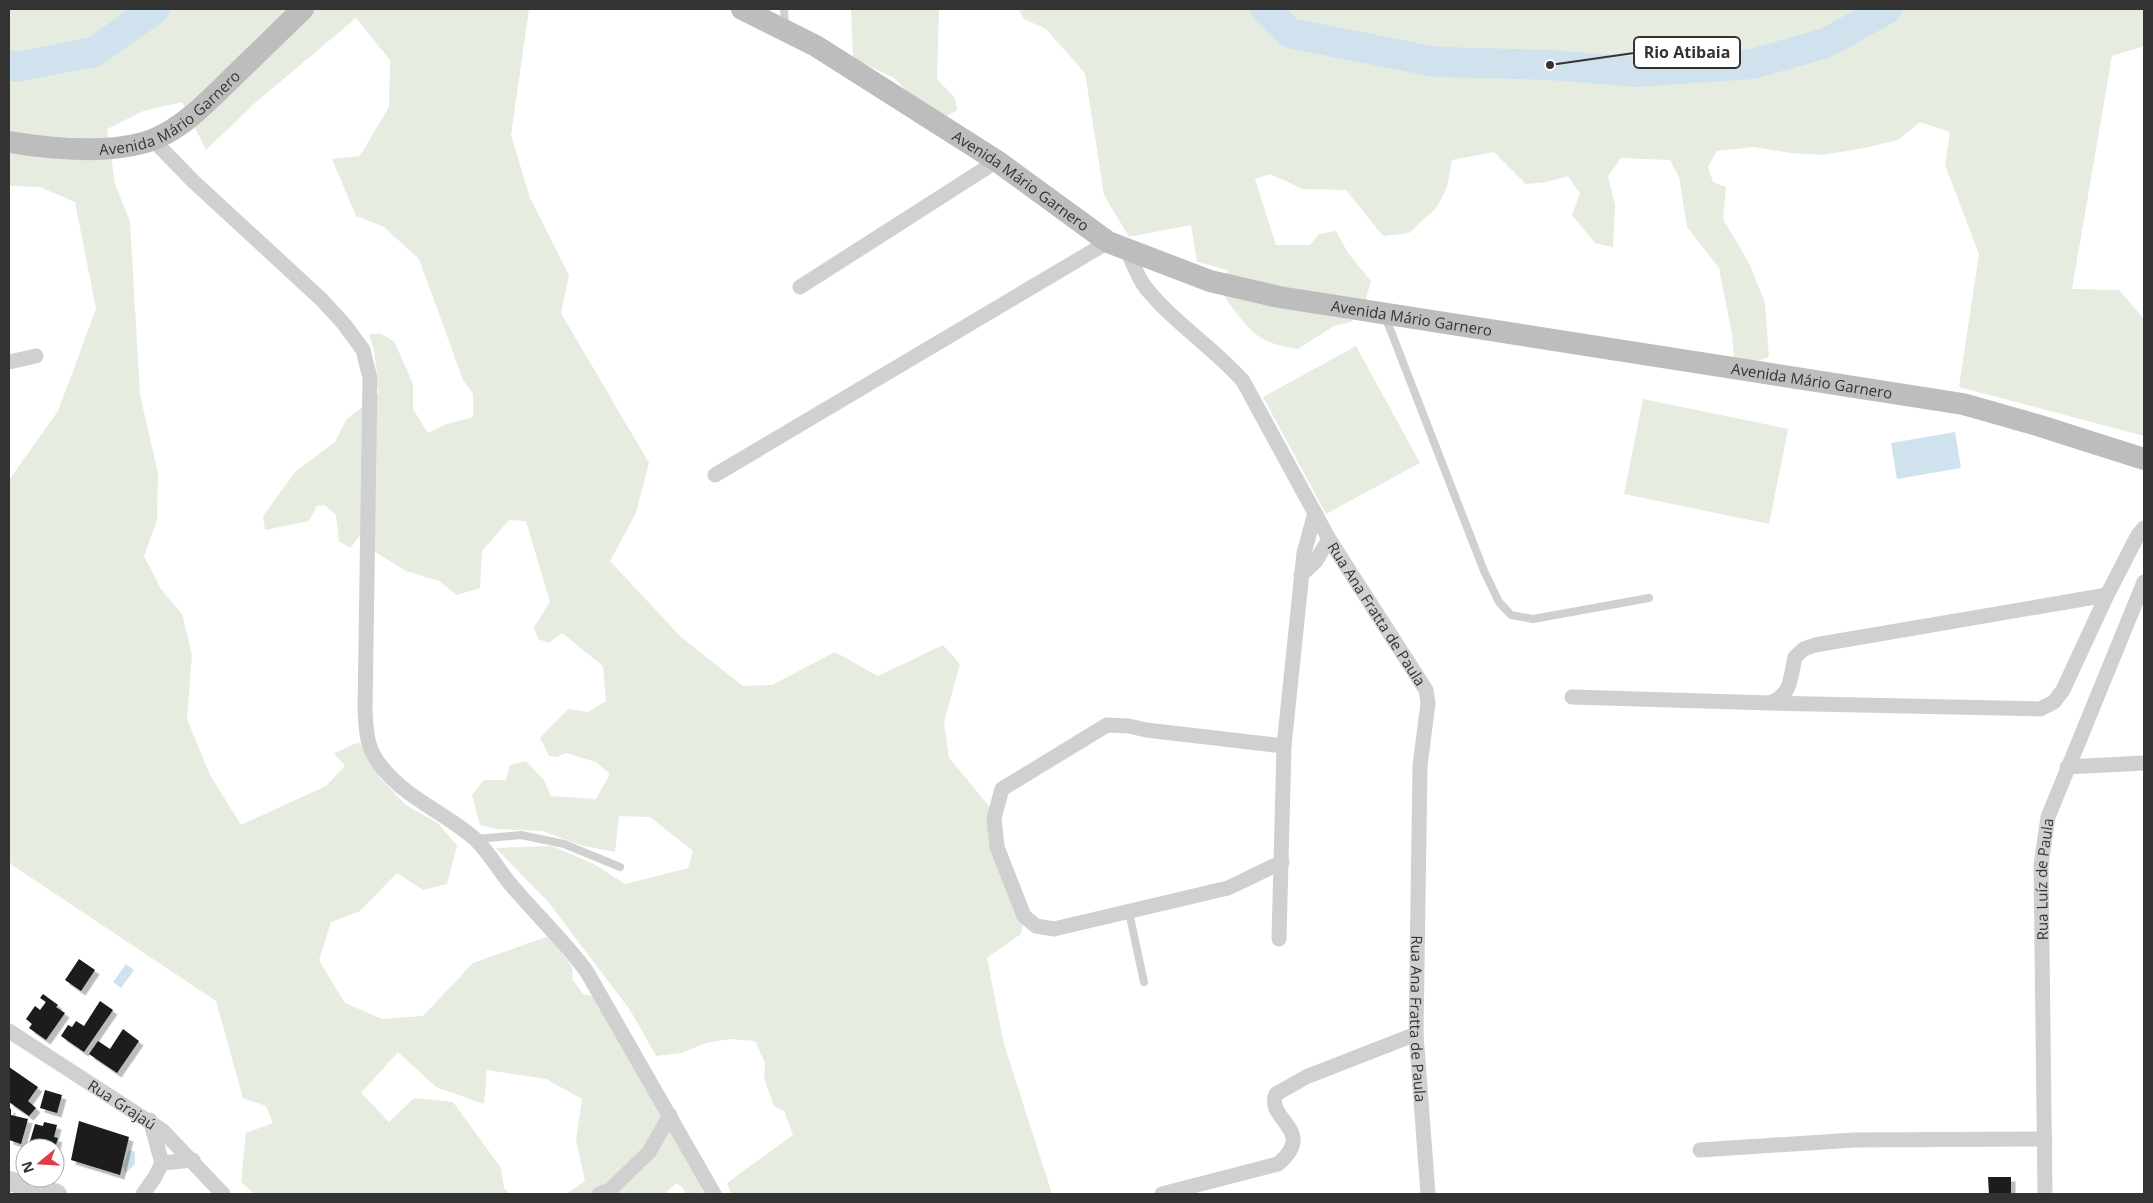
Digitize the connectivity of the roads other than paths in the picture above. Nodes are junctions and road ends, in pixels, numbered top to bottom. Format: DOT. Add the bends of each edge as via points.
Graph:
graph roads {
  1 [pos="303,9"];
  2 [pos="742,9"];
  3 [pos="784,9"];
  4 [pos="785,31"];
  5 [pos="153,140"];
  6 [pos="9,142"];
  7 [pos="997,161"];
  8 [pos="1118,246"];
  9 [pos="800,287"];
  10 [pos="1384,314"];
  11 [pos="36,356"];
  12 [pos="9,362"];
  13 [pos="2144,459"];
  14 [pos="715,475"];
  15 [pos="1315,513"];
  16 [pos="2144,528"];
  17 [pos="1329,539"];
  18 [pos="1301,575"];
  19 [pos="2144,582"];
  20 [pos="2107,594"];
  21 [pos="1650,598"];
  22 [pos="1572,696"];
  23 [pos="1770,703"];
  24 [pos="1284,746"];
  25 [pos="2144,763"];
  26 [pos="2067,767"];
  27 [pos="475,839"];
  28 [pos="1282,862"];
  29 [pos="620,867"];
  30 [pos="1129,912"];
  31 [pos="1279,939"];
  32 [pos="1144,982"];
  33 [pos="9,1030"];
  34 [pos="1416,1034"];
  35 [pos="670,1115"];
  36 [pos="150,1120"];
  37 [pos="2045,1139"];
  38 [pos="1700,1150"];
  39 [pos="193,1160"];
  40 [pos="162,1163"];
  41 [pos="9,1181"];
  42 [pos="57,1194"];
  43 [pos="142,1194"];
  44 [pos="224,1194"];
  45 [pos="599,1194"];
  46 [pos="714,1194"];
  47 [pos="1162,1194"];
  48 [pos="1428,1194"];
  49 [pos="2046,1194"];
  1 -- 5 [label="main road, Avenida Mário Garnero" via="210,99"];
  2 -- 4 [label="main road, Avenida Mário Garnero"];
  3 -- 4 [label="lane"];
  4 -- 7 [label="main road, Avenida Mário Garnero" via="816,46"];
  5 -- 6 [label="main road, Avenida Mário Garnero" via="110,149"];
  5 -- 27 [label="street" via="321,299 363,350 370,386 365,710 368,738 373,754 385,770 415,798"];
  7 -- 8 [label="main road, Avenida Mário Garnero"];
  7 -- 9 [label="street"];
  8 -- 10 [label="main road, Avenida Mário Garnero" via="1210,280"];
  8 -- 14 [label="street"];
  8 -- 15 [label="street, Rua Ana Fratta de Paula" via="1145,287 1165,309 1226,362 1243,382"];
  10 -- 13 [label="main road, Avenida Mário Garnero" via="1963,404"];
  10 -- 21 [label="lane" via="1477,554 1499,602 1511,615 1532,619"];
  11 -- 12 [label="street"];
  15 -- 17 [label="street, Rua Ana Fratta de Paula"];
  15 -- 18 [label="street"];
  16 -- 20 [label="street"];
  17 -- 18 [label="street" via="1316,561"];
  17 -- 34 [label="street, Rua Ana Fratta de Paula" via="1426,690 1428,703 1420,766"];
  18 -- 24 [label="street"];
  19 -- 26 [label="street, Rua Luíz de Paula"];
  20 -- 23 [label="street" via="1815,644 1795,658 1786,693"];
  20 -- 23 [label="street" via="2063,690 2054,702 2040,709"];
  22 -- 23 [label="street"];
  24 -- 28 [label="street"];
  24 -- 30 [label="street" via="1107,725 1002,789 994,818 996,847 1024,916 1036,926 1054,929"];
  25 -- 26 [label="street"];
  26 -- 37 [label="street, Rua Luíz de Paula" via="2048,817 2041,865"];
  27 -- 29 [label="lane" via="521,835 564,844"];
  27 -- 35 [label="street" via="508,881 572,950"];
  28 -- 30 [label="street" via="1228,888"];
  28 -- 31 [label="street"];
  30 -- 32 [label="lane"];
  33 -- 36 [label="street, Rua Grajaú"];
  34 -- 47 [label="street" via="1306,1077 1276,1094 1275,1105 1293,1135 1294,1146 1278,1164"];
  34 -- 48 [label="street, Rua Ana Fratta de Paula"];
  35 -- 45 [label="street" via="649,1152 610,1190"];
  35 -- 46 [label="street"];
  36 -- 39 [label="street, Rua Grajaú"];
  36 -- 40 [label="street"];
  37 -- 38 [label="street" via="1854,1140"];
  37 -- 49 [label="street, Rua Luíz de Paula"];
  39 -- 40 [label="street"];
  39 -- 44 [label="street, Rua Grajaú"];
  40 -- 43 [label="street"];
  41 -- 42 [label="street"];
}
